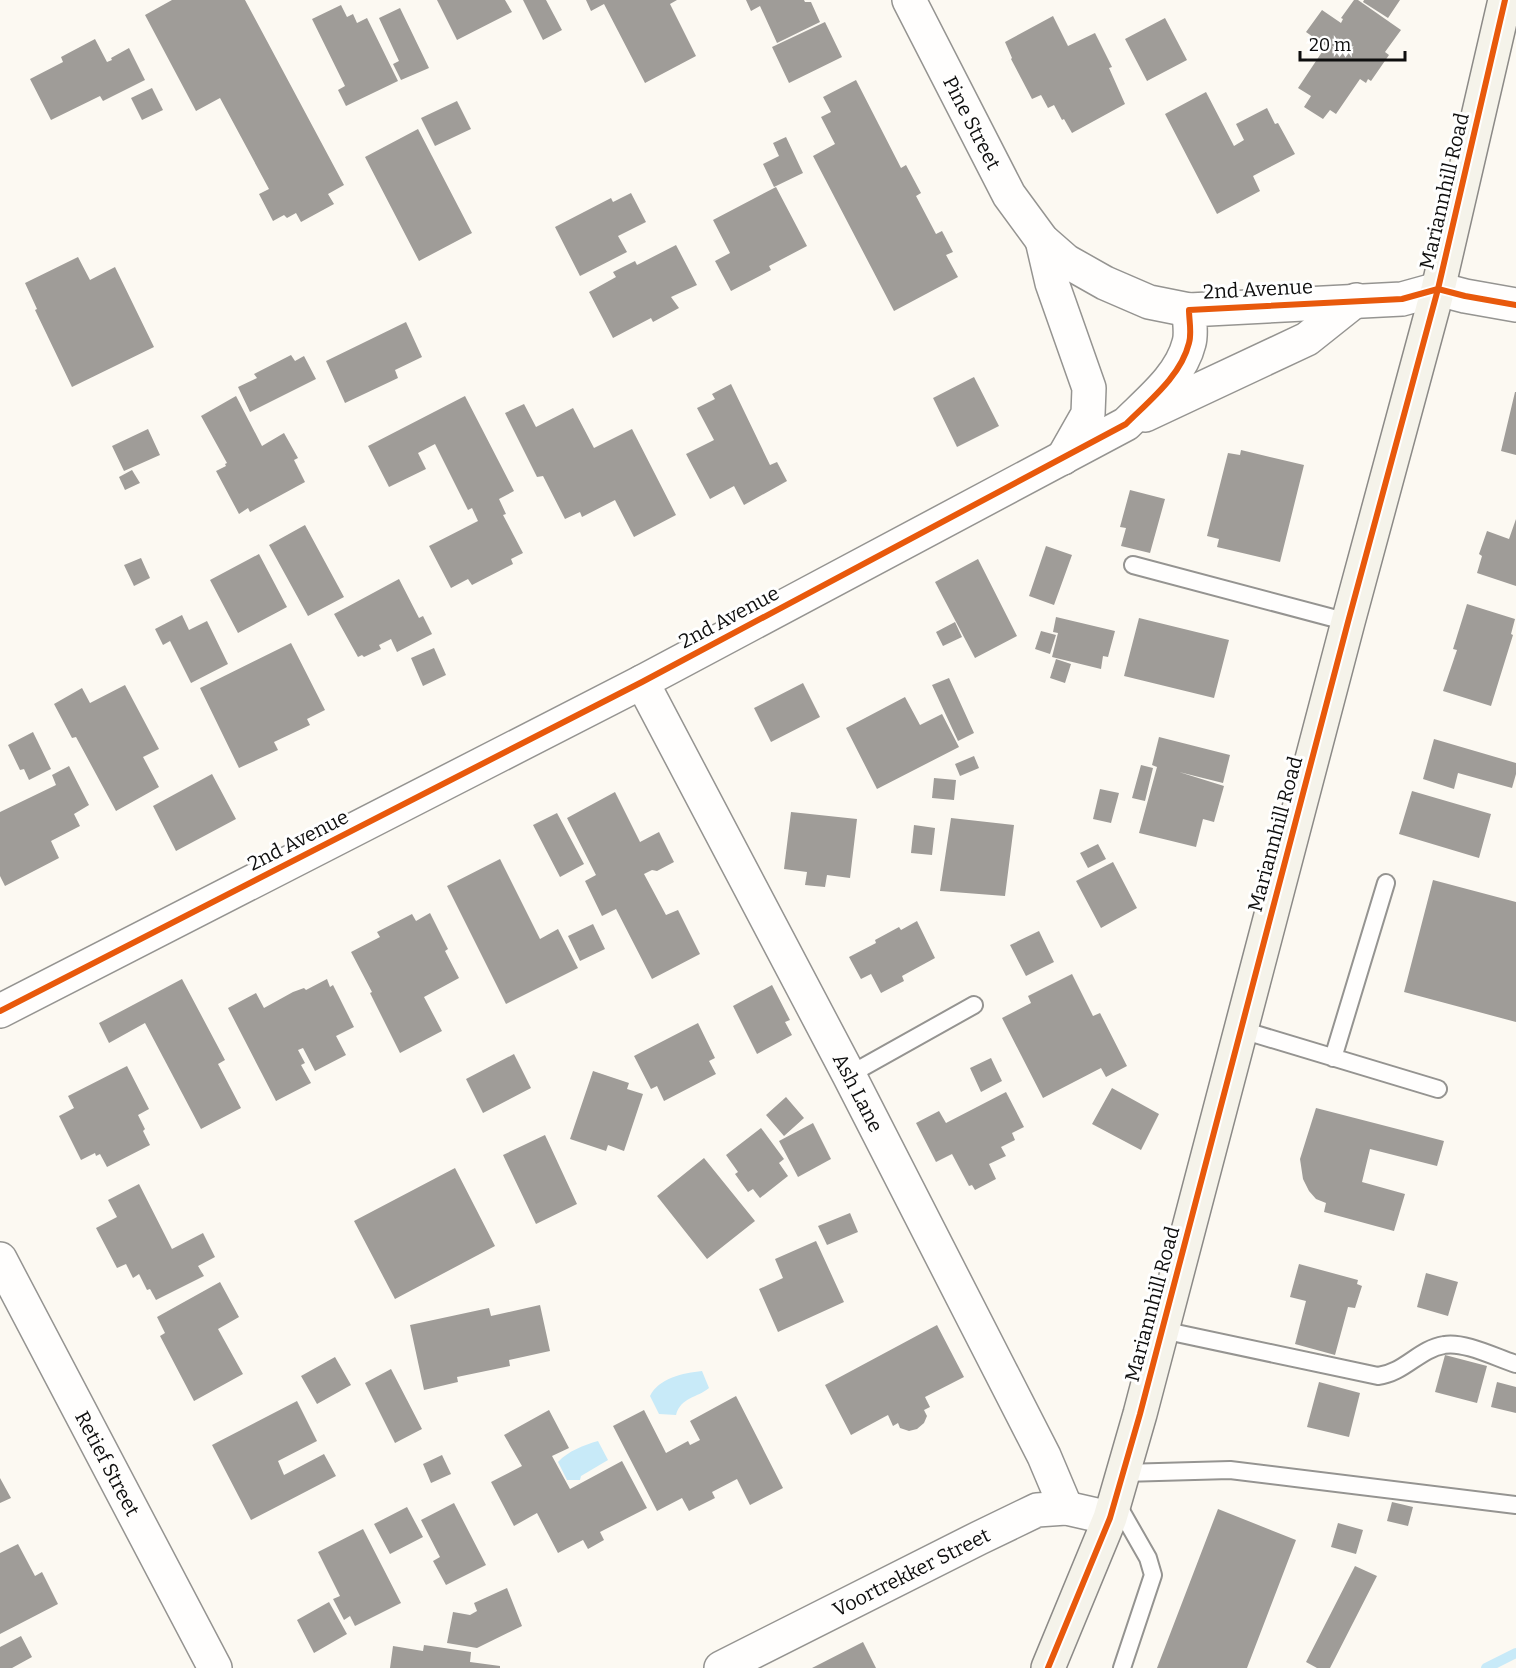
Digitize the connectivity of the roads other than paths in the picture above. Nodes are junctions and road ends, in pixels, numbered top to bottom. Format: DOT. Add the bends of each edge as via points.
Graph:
graph roads {
  1 [pos="909,0"];
  2 [pos="1508,4"];
  3 [pos="1041,240"];
  4 [pos="1438,288"];
  5 [pos="1356,300"];
  6 [pos="1516,305"];
  7 [pos="1189,310"];
  8 [pos="1126,424"];
  9 [pos="1063,458"];
  10 [pos="1133,565"];
  11 [pos="1347,622"];
  12 [pos="642,682"];
  13 [pos="1386,883"];
  14 [pos="974,1005"];
  15 [pos="0,1011"];
  16 [pos="1242,1030"];
  17 [pos="1333,1058"];
  18 [pos="849,1076"];
  19 [pos="1438,1089"];
  20 [pos="0,1259"];
  21 [pos="1162,1330"];
  22 [pos="1516,1364"];
  23 [pos="1116,1497"];
  24 [pos="1516,1505"];
  25 [pos="1066,1508"];
  26 [pos="216,1668"];
  27 [pos="721,1668"];
  28 [pos="1048,1668"];
  29 [pos="1122,1668"];
  1 -- 3 [label="street, Pine Street" via="1009,195"];
  2 -- 4 [label="street, Mariannhill Road"];
  3 -- 7 [label="street, Pine Street" via="1066,261 1106,283 1149,302"];
  3 -- 9 [label="street, Pine Street" via="1089,388 1088,414"];
  4 -- 5 [label="street, 2nd Avenue" via="1402,299"];
  4 -- 6 [label="street"];
  4 -- 11 [label="street, Mariannhill Road"];
  5 -- 7 [label="street, 2nd Avenue"];
  5 -- 8 [label="street, 2nd Avenue" via="1307,339"];
  7 -- 8 [label="street, 2nd Avenue" via="1190,341 1181,365"];
  8 -- 9 [label="street, 2nd Avenue"];
  9 -- 12 [label="street, 2nd Avenue"];
  10 -- 11 [label="lane"];
  11 -- 16 [label="street, Mariannhill Road"];
  12 -- 15 [label="street, 2nd Avenue"];
  12 -- 18 [label="street, Ash Lane"];
  13 -- 17 [label="lane"];
  14 -- 18 [label="lane"];
  16 -- 17 [label="lane"];
  16 -- 21 [label="street, Mariannhill Road"];
  17 -- 19 [label="lane"];
  18 -- 25 [label="street, Ash Lane" via="1044,1456"];
  20 -- 26 [label="street, Retief Street"];
  21 -- 22 [label="lane" via="1378,1376 1389,1375 1445,1344"];
  21 -- 23 [label="street, Mariannhill Road"];
  23 -- 24 [label="lane" via="1230,1470"];
  23 -- 25 [label="street, Voortrekker Street"];
  23 -- 28 [label="street, Mariannhill Road"];
  23 -- 29 [label="lane" via="1154,1575"];
  25 -- 27 [label="street, Voortrekker Street" via="1037,1510 1022,1516"];
}
